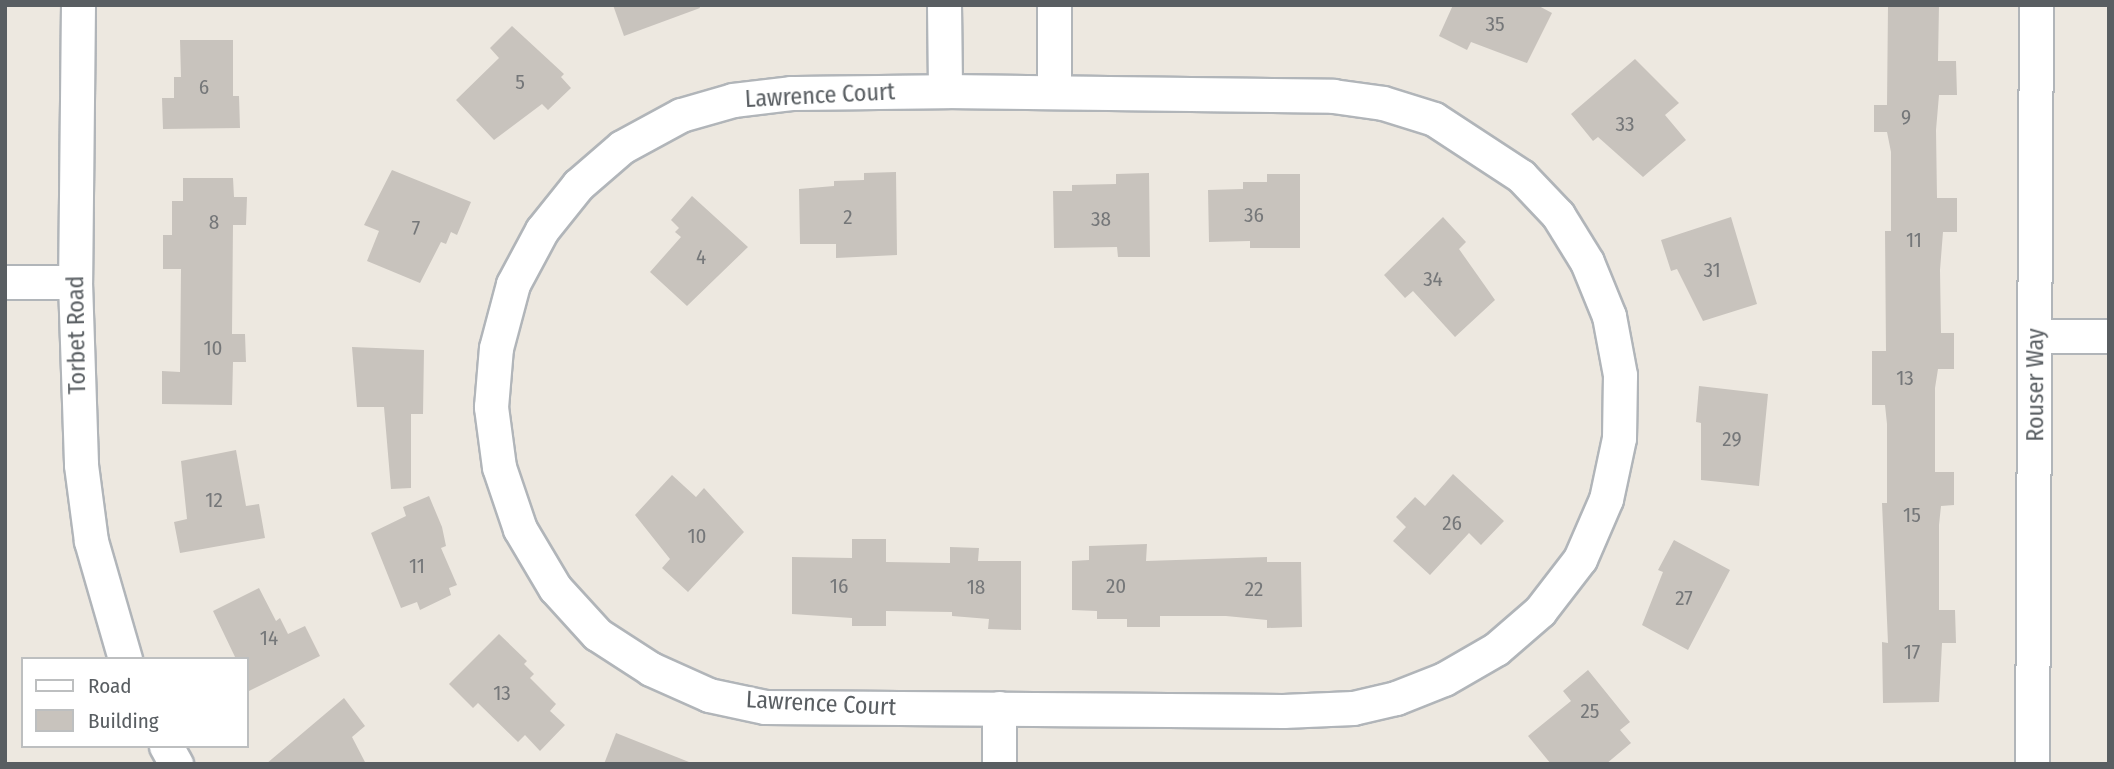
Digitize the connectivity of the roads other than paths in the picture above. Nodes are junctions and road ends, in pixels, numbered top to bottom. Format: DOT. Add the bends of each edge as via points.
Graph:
graph roads {
  1 [pos="78,5"];
  2 [pos="944,5"];
  3 [pos="1054,5"];
  4 [pos="2036,5"];
  5 [pos="945,91"];
  6 [pos="1054,92"];
  7 [pos="5,282"];
  8 [pos="75,282"];
  9 [pos="2036,336"];
  10 [pos="2109,336"];
  11 [pos="124,657"];
  12 [pos="999,708"];
  13 [pos="167,748"];
  14 [pos="176,764"];
  15 [pos="999,764"];
  16 [pos="2032,764"];
  1 -- 8 [label="street, Torbet Road"];
  2 -- 5 [label="street"];
  3 -- 6 [label="street"];
  4 -- 9 [label="street, Rouser Way"];
  5 -- 6 [label="street, Lawrence Court"];
  5 -- 12 [label="street, Lawrence Court" via="791,93 733,100 681,115 622,147 578,185 541,230 513,284 496,348 491,407 499,467 520,529 555,588 597,634 651,670 709,695 765,706"];
  6 -- 12 [label="street, Lawrence Court" via="1334,96 1383,103 1434,119 1478,144 1521,176 1558,215 1587,262 1609,316 1620,374 1619,438 1606,499 1580,559 1540,611 1496,649 1444,679 1353,708"];
  7 -- 8 [label="street"];
  8 -- 11 [label="street, Torbet Road" via="81,465 92,541"];
  9 -- 10 [label="street"];
  9 -- 16 [label="street, Rouser Way"];
  12 -- 15 [label="street"];
  13 -- 14 [label="street"];
}
